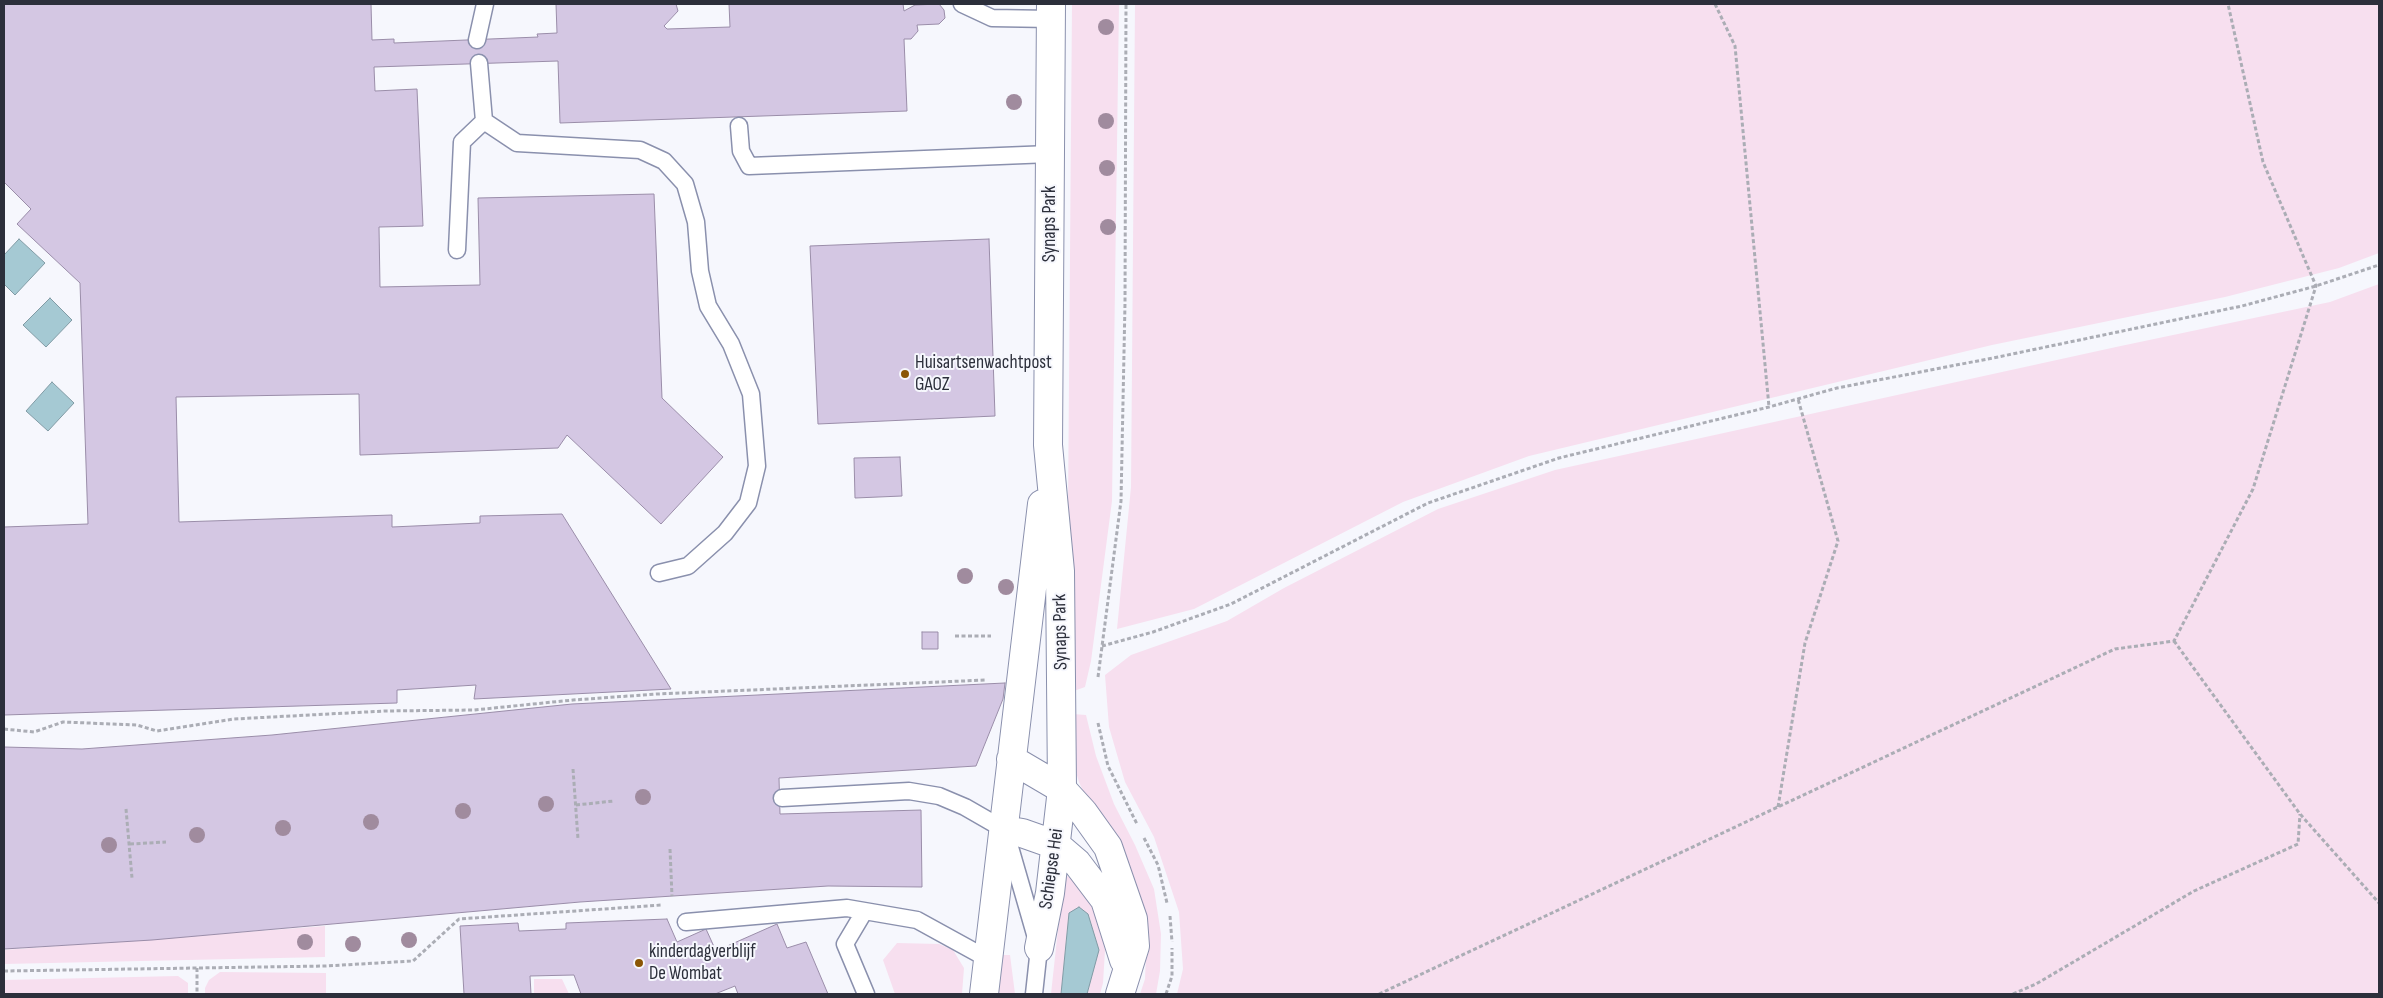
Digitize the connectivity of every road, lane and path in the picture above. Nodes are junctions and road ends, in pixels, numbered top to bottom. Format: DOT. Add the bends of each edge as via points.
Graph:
graph roads {
  1 [pos="485,4"];
  2 [pos="962,4"];
  3 [pos="1126,4"];
  4 [pos="1715,4"];
  5 [pos="2228,4"];
  6 [pos="1051,11"];
  7 [pos="477,40"];
  8 [pos="479,63"];
  9 [pos="484,121"];
  10 [pos="739,126"];
  11 [pos="1050,154"];
  12 [pos="458,250"];
  13 [pos="2379,265"];
  14 [pos="2316,286"];
  15 [pos="1798,399"];
  16 [pos="1769,407"];
  17 [pos="1048,445"];
  18 [pos="658,573"];
  19 [pos="2174,641"];
  20 [pos="1102,646"];
  21 [pos="996,679"];
  22 [pos="1098,680"];
  23 [pos="1096,714"];
  24 [pos="4,730"];
  25 [pos="1011,759"];
  26 [pos="573,769"];
  27 [pos="1062,789"];
  28 [pos="782,798"];
  29 [pos="614,801"];
  30 [pos="576,805"];
  31 [pos="1778,807"];
  32 [pos="126,809"];
  33 [pos="2300,814"];
  34 [pos="1005,830"];
  35 [pos="578,839"];
  36 [pos="166,842"];
  37 [pos="129,844"];
  38 [pos="1056,845"];
  39 [pos="670,849"];
  40 [pos="132,878"];
  41 [pos="2379,903"];
  42 [pos="663,904"];
  43 [pos="672,904"];
  44 [pos="864,912"];
  45 [pos="686,922"];
  46 [pos="1039,948"];
  47 [pos="988,959"];
  48 [pos="197,968"];
  49 [pos="4,971"];
  50 [pos="1124,982"];
  51 [pos="197,994"];
  52 [pos="866,994"];
  53 [pos="984,994"];
  54 [pos="1034,994"];
  55 [pos="1166,994"];
  56 [pos="1379,994"];
  57 [pos="2013,994"];
  1 -- 7 [label="lane"];
  2 -- 6 [label="lane" via="992,18"];
  3 -- 20 [label="path" via="1121,502"];
  4 -- 16 [label="path" via="1735,46"];
  5 -- 14 [label="path" via="2263,162"];
  6 -- 11 [label="street, Synaps Park"];
  8 -- 9 [label="lane"];
  9 -- 12 [label="lane" via="462,142"];
  9 -- 18 [label="lane" via="518,143 640,150 664,162 685,184 696,222 700,271 708,306 731,344 751,394 758,466 748,503 725,533 688,566"];
  10 -- 11 [label="lane" via="740,152 749,166"];
  11 -- 17 [label="street, Synaps Park"];
  13 -- 14 [label="path"];
  14 -- 15 [label="path" via="2242,306 1837,388"];
  14 -- 19 [label="path" via="2253,489"];
  15 -- 16 [label="path"];
  15 -- 31 [label="path" via="1838,541 1805,642"];
  16 -- 20 [label="path" via="1559,458 1428,503 1231,604"];
  17 -- 25 [label="street, Synaps Park"];
  17 -- 27 [label="street, Synaps Park" via="1060,571"];
  19 -- 31 [label="path" via="2115,650"];
  19 -- 33 [label="path"];
  20 -- 22 [label="path"];
  21 -- 24 [label="path" via="657,694 474,710 385,710 234,719 157,731 137,726 63,722 34,732"];
  23 -- 55 [label="path" via="1108,766 1158,864 1172,924 1172,976"];
  25 -- 27 [label="street"];
  25 -- 34 [label="street, Synaps Park"];
  26 -- 30 [label="path"];
  27 -- 38 [label="street, Schiepse Hei"];
  27 -- 50 [label="street" via="1108,847 1133,919 1135,946"];
  28 -- 34 [label="lane" via="909,791 939,796"];
  29 -- 30 [label="path"];
  30 -- 35 [label="path"];
  31 -- 56 [label="path"];
  32 -- 37 [label="path"];
  33 -- 41 [label="path"];
  33 -- 57 [label="path" via="2298,844 2194,891 2036,984"];
  34 -- 38 [label="street"];
  34 -- 46 [label="lane, Synaps Park"];
  34 -- 47 [label="street"];
  36 -- 37 [label="path"];
  37 -- 40 [label="path"];
  38 -- 46 [label="street, Schiepse Hei"];
  38 -- 50 [label="street" via="1077,863 1105,900"];
  39 -- 43 [label="path"];
  42 -- 48 [label="path" via="459,919 412,961"];
  44 -- 45 [label="lane" via="847,908"];
  44 -- 47 [label="lane" via="916,920"];
  44 -- 52 [label="lane" via="845,944"];
  46 -- 54 [label="lane, Synaps Park"];
  47 -- 53 [label="street"];
  48 -- 49 [label="path"];
  48 -- 51 [label="path"];
}
